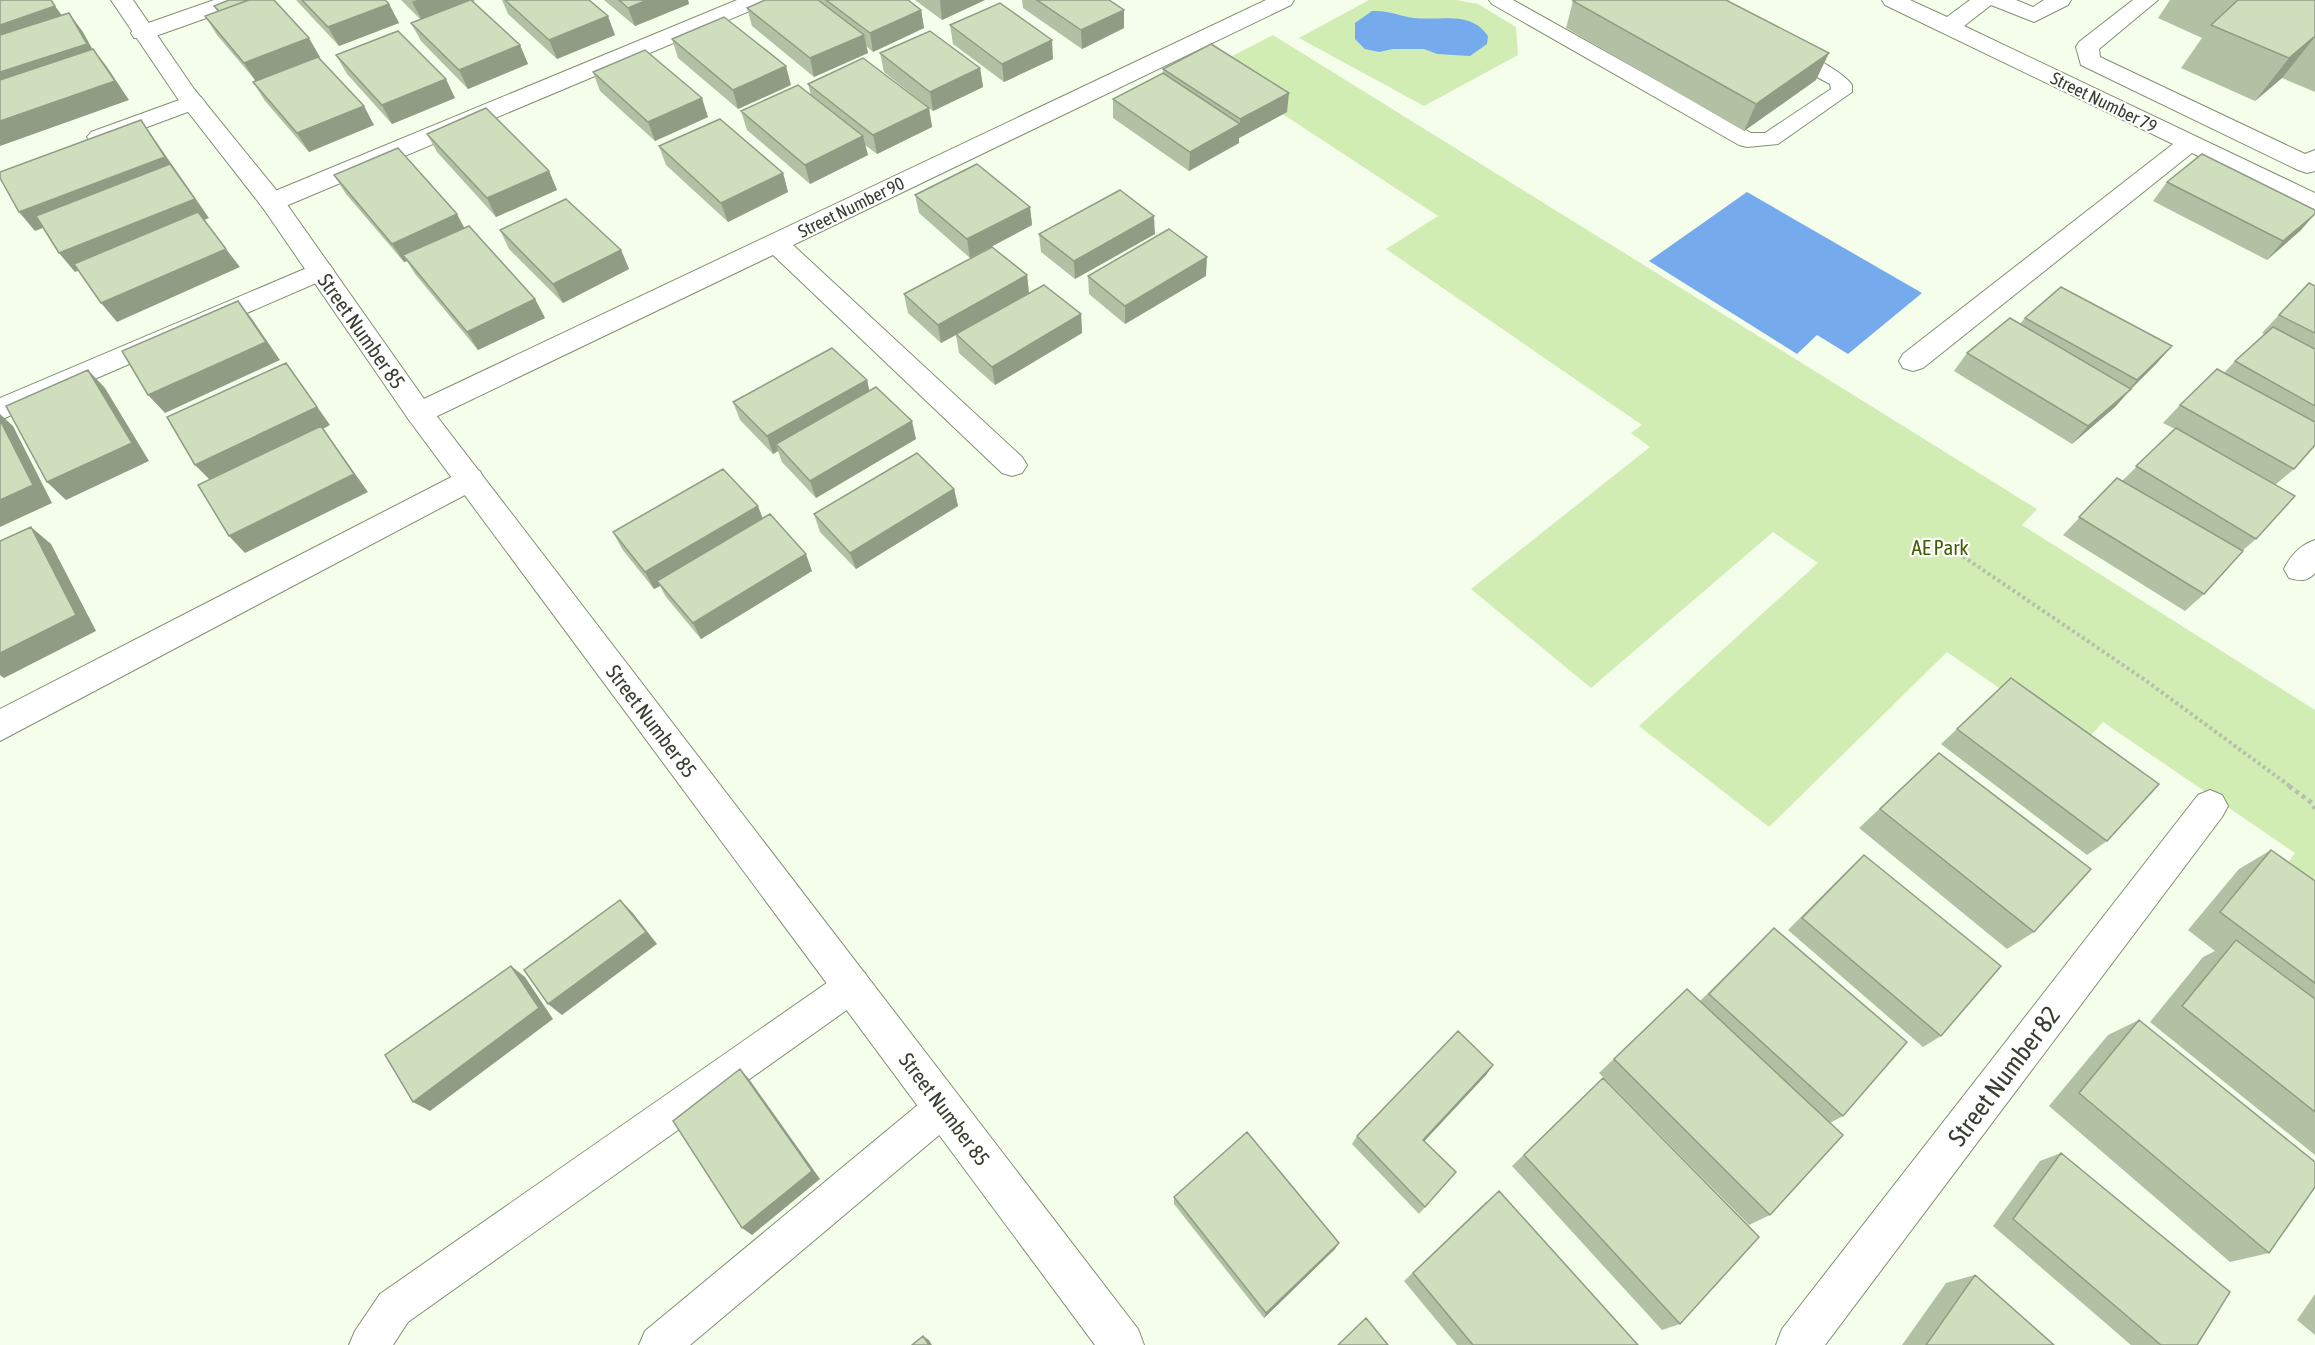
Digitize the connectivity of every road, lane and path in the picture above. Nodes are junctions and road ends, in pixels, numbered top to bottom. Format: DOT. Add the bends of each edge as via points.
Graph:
graph roads {
  1 [pos="122,0"];
  2 [pos="235,0"];
  3 [pos="756,0"];
  4 [pos="1283,0"];
  5 [pos="1893,0"];
  6 [pos="1984,0"];
  7 [pos="1997,0"];
  8 [pos="2060,0"];
  9 [pos="2147,0"];
  10 [pos="1505,1"];
  11 [pos="1948,27"];
  12 [pos="142,33"];
  13 [pos="1765,41"];
  14 [pos="189,98"];
  15 [pos="2190,143"];
  16 [pos="75,145"];
  17 [pos="2312,164"];
  18 [pos="272,202"];
  19 [pos="2315,203"];
  20 [pos="776,243"];
  21 [pos="321,271"];
  22 [pos="1913,361"];
  23 [pos="0,410"];
  24 [pos="419,413"];
  25 [pos="1012,465"];
  26 [pos="469,479"];
  27 [pos="1958,553"];
  28 [pos="0,726"];
  29 [pos="2314,803"];
  30 [pos="2210,806"];
  31 [pos="2315,809"];
  32 [pos="853,985"];
  33 [pos="945,1107"];
  34 [pos="369,1345"];
  35 [pos="658,1345"];
  36 [pos="1122,1345"];
  37 [pos="1798,1345"];
  1 -- 12 [label="street, Street Number 85"];
  2 -- 12 [label="street"];
  3 -- 18 [label="street"];
  4 -- 20 [label="street, Street Number 90"];
  5 -- 11 [label="street, Street Number 79"];
  6 -- 11 [label="street"];
  7 -- 8 [label="street" via="2034,15"];
  9 -- 17 [label="street" via="2087,47 2089,60"];
  10 -- 13 [label="lane" via="1735,135 1759,141 1770,139 1841,92 1842,86"];
  11 -- 15 [label="street, Street Number 79"];
  12 -- 14 [label="street, Street Number 85"];
  14 -- 16 [label="street"];
  14 -- 18 [label="street, Street Number 85"];
  15 -- 19 [label="street, Street Number 79"];
  15 -- 22 [label="street"];
  18 -- 21 [label="street, Street Number 85"];
  20 -- 24 [label="street, Street Number 90"];
  20 -- 25 [label="street"];
  21 -- 23 [label="street"];
  21 -- 24 [label="street, Street Number 85"];
  24 -- 26 [label="street, Street Number 85"];
  26 -- 28 [label="street"];
  26 -- 32 [label="street, Street Number 85"];
  27 -- 29 [label="path" via="2136,674"];
  29 -- 31 [label="path"];
  30 -- 37 [label="street, Street Number 82"];
  32 -- 33 [label="street, Street Number 85"];
  32 -- 34 [label="lane" via="394,1308"];
  33 -- 35 [label="lane"];
  33 -- 36 [label="street, Street Number 85"];
}
